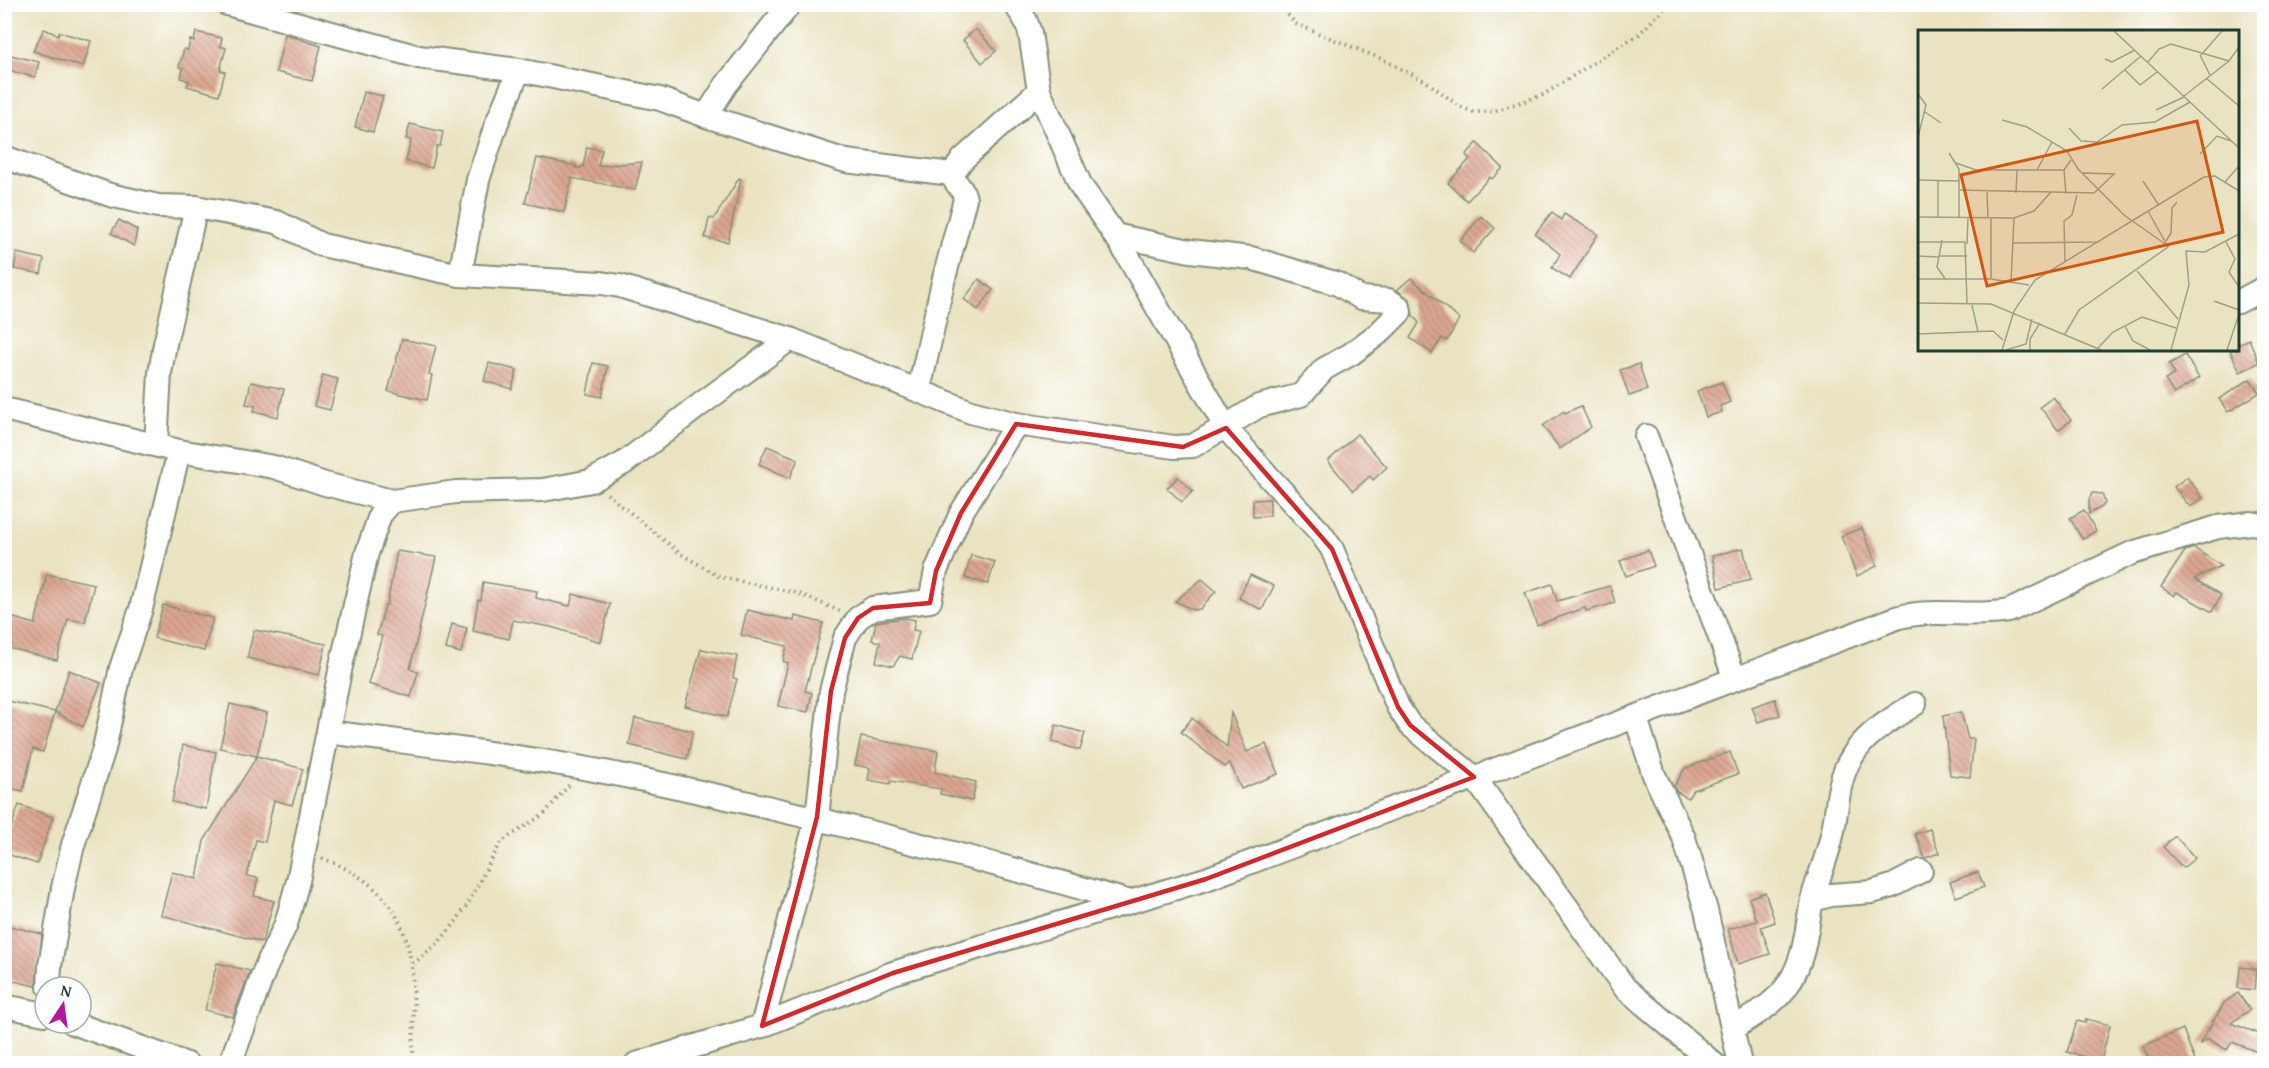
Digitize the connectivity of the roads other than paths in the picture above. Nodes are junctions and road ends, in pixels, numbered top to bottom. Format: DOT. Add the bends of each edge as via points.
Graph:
graph roads {
  1 [pos="227,4"];
  2 [pos="790,4"];
  3 [pos="1015,4"];
  4 [pos="519,70"];
  5 [pos="1040,90"];
  6 [pos="706,116"];
  7 [pos="4,156"];
  8 [pos="952,174"];
  9 [pos="196,207"];
  10 [pos="1114,235"];
  11 [pos="460,275"];
  12 [pos="2265,288"];
  13 [pos="2239,301"];
  14 [pos="790,339"];
  15 [pos="919,390"];
  16 [pos="4,409"];
  17 [pos="1016,424"];
  18 [pos="1226,428"];
  19 [pos="1646,435"];
  20 [pos="156,445"];
  21 [pos="179,451"];
  22 [pos="392,501"];
  23 [pos="2265,525"];
  24 [pos="1735,679"];
  25 [pos="1915,704"];
  26 [pos="1636,718"];
  27 [pos="328,732"];
  28 [pos="1474,777"];
  29 [pos="817,817"];
  30 [pos="1921,872"];
  31 [pos="1812,900"];
  32 [pos="1127,901"];
  33 [pos="51,975"];
  34 [pos="4,1006"];
  35 [pos="33,1012"];
  36 [pos="762,1026"];
  37 [pos="1733,1029"];
  38 [pos="93,1030"];
  39 [pos="187,1064"];
  40 [pos="230,1064"];
  41 [pos="636,1064"];
  42 [pos="1714,1064"];
  43 [pos="1740,1064"];
  1 -- 4 [label="street" via="419,57"];
  2 -- 6 [label="street"];
  3 -- 5 [label="street" via="1030,33"];
  4 -- 6 [label="street" via="660,99"];
  4 -- 11 [label="street" via="478,180"];
  5 -- 8 [label="street" via="963,159"];
  5 -- 10 [label="street" via="1081,186"];
  6 -- 8 [label="street" via="846,161"];
  7 -- 9 [label="street" via="110,195 158,206"];
  8 -- 15 [label="street" via="965,199"];
  9 -- 11 [label="street" via="277,222 322,244"];
  9 -- 20 [label="street" via="160,373"];
  10 -- 18 [label="street"];
  10 -- 18 [label="street" via="1190,251 1251,258 1338,284 1361,298 1388,300 1399,308 1379,333 1324,369 1301,395 1259,406"];
  11 -- 14 [label="street" via="620,286"];
  12 -- 13 [label="street"];
  14 -- 15 [label="street"];
  14 -- 22 [label="street" via="624,463 591,481 543,490 456,492"];
  15 -- 17 [label="street" via="971,412"];
  16 -- 20 [label="street"];
  17 -- 18 [label="street" via="1184,447"];
  17 -- 29 [label="street" via="961,513 936,571 930,601 873,608 858,618 845,638 831,692"];
  18 -- 28 [label="street" via="1332,549 1398,707 1410,724"];
  19 -- 24 [label="street"];
  20 -- 21 [label="street"];
  21 -- 22 [label="street" via="274,467"];
  21 -- 33 [label="street" via="141,609 121,668 104,749 73,845"];
  22 -- 27 [label="street" via="380,515 366,553"];
  23 -- 24 [label="street" via="2218,526 2132,553 2009,610 1899,617"];
  24 -- 26 [label="street"];
  25 -- 31 [label="street" via="1868,735 1856,748 1843,775 1833,832"];
  26 -- 28 [label="street"];
  26 -- 37 [label="street" via="1651,768 1688,850 1712,933"];
  27 -- 29 [label="street" via="580,768"];
  27 -- 40 [label="street" via="286,924"];
  28 -- 32 [label="street" via="1206,879"];
  28 -- 42 [label="street" via="1625,988"];
  29 -- 32 [label="street"];
  29 -- 36 [label="street"];
  30 -- 31 [label="street" via="1872,892"];
  31 -- 37 [label="street" via="1808,938 1788,985 1777,998"];
  32 -- 36 [label="street" via="893,973"];
  34 -- 35 [label="street"];
  36 -- 41 [label="street"];
  37 -- 43 [label="street"];
  38 -- 39 [label="street"];
}
